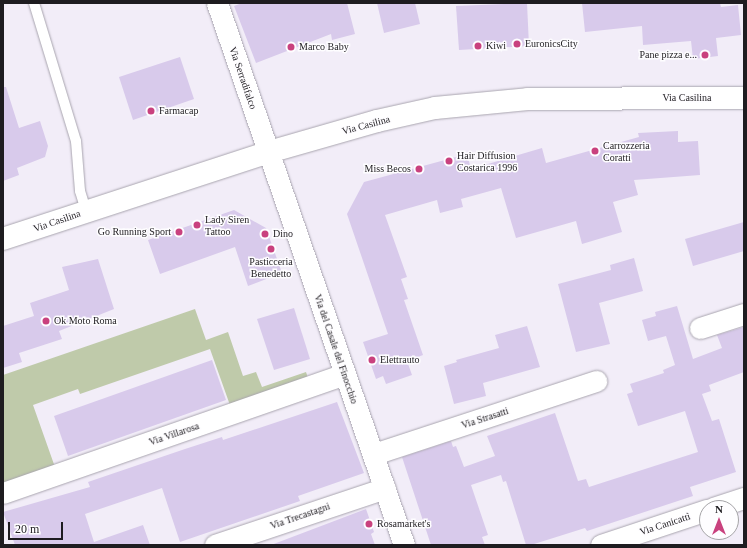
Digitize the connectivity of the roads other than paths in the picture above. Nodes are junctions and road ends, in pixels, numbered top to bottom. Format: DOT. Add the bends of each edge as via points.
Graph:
graph roads {
  1 [pos="34,3"];
  2 [pos="217,3"];
  3 [pos="744,98"];
  4 [pos="269,152"];
  5 [pos="86,212"];
  6 [pos="3,239"];
  7 [pos="744,314"];
  8 [pos="700,328"];
  9 [pos="345,374"];
  10 [pos="596,381"];
  11 [pos="374,454"];
  12 [pos="384,488"];
  13 [pos="3,493"];
  14 [pos="699,513"];
  15 [pos="215,545"];
  16 [pos="404,545"];
  17 [pos="601,545"];
  1 -- 5 [label="lane" via="76,141 80,191"];
  2 -- 4 [label="street, Via Serradifalco"];
  3 -- 4 [label="main road, Via Casilina" via="536,98 477,102 392,118"];
  4 -- 5 [label="main road, Via Casilina"];
  4 -- 9 [label="street, Via del Casale del Finocchio"];
  5 -- 6 [label="main road, Via Casilina"];
  7 -- 8 [label="street"];
  9 -- 11 [label="street, Via del Casale del Finocchio"];
  9 -- 13 [label="street, Via Villarosa"];
  10 -- 11 [label="street, Via Strasatti"];
  11 -- 12 [label="street, Via del Casale del Finocchio"];
  12 -- 15 [label="street, Via Trecastagni"];
  12 -- 16 [label="street, Via del Casale del Finocchio"];
  14 -- 17 [label="street, Via Canicattì"];
}
